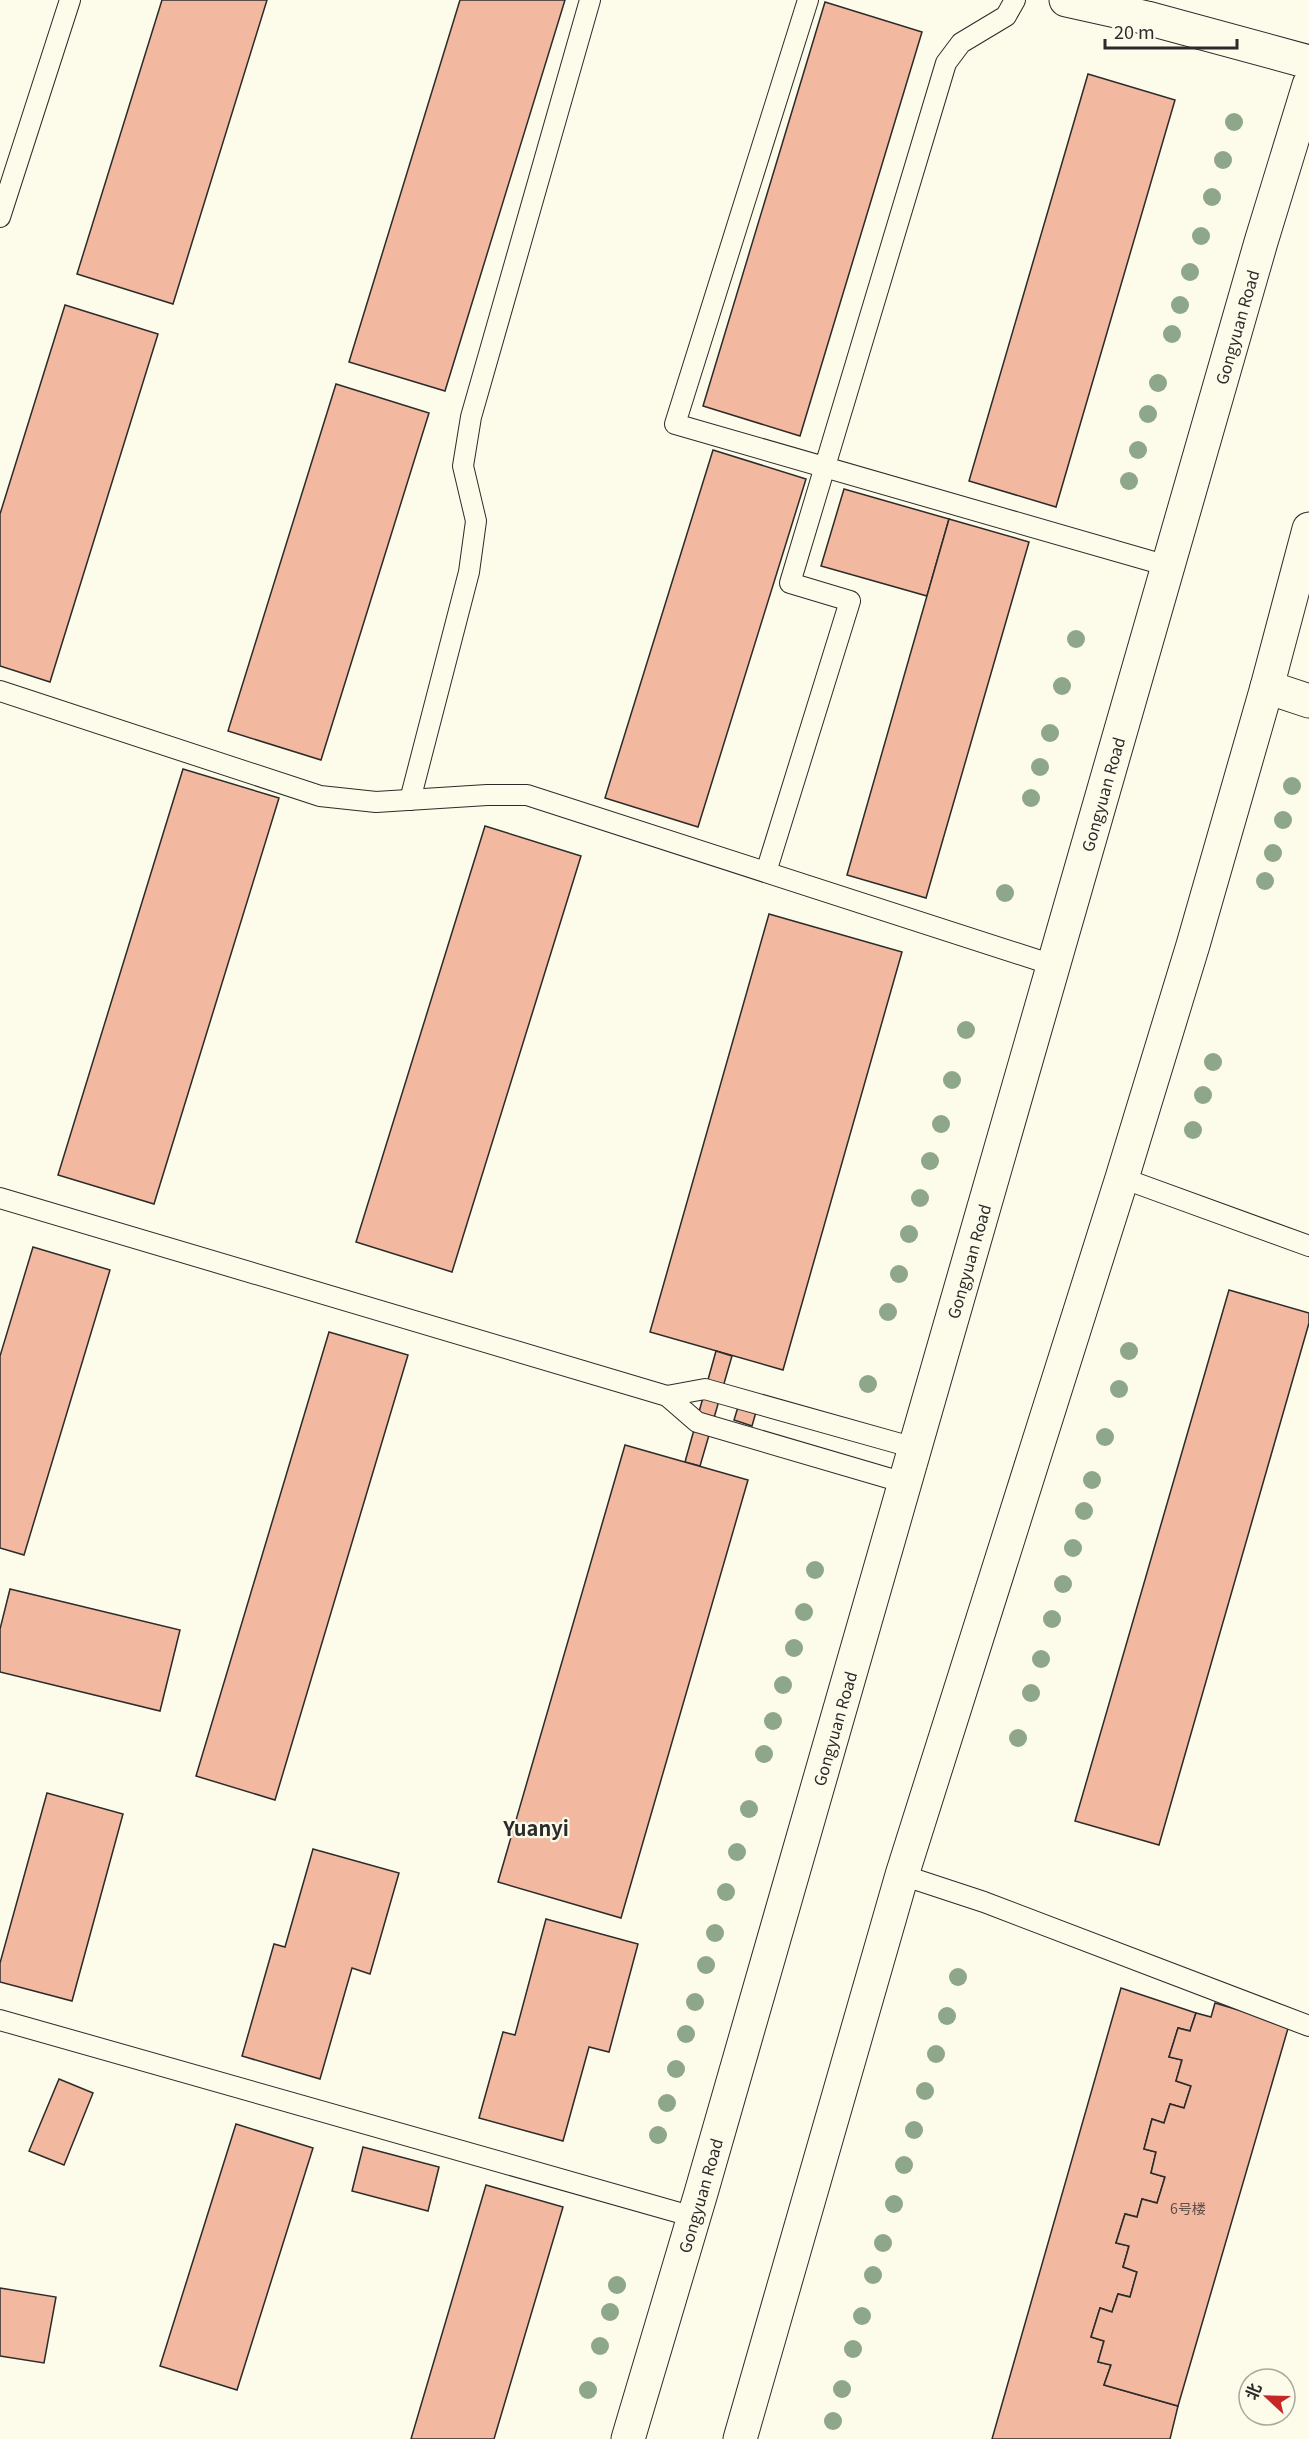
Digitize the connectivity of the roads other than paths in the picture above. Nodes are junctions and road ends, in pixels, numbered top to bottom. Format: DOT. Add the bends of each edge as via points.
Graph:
graph roads {
  1 [pos="70,0"];
  2 [pos="590,0"];
  3 [pos="808,0"];
  4 [pos="1015,0"];
  5 [pos="1066,0"];
  6 [pos="1309,62"];
  7 [pos="1309,85"];
  8 [pos="0,217"];
  9 [pos="824,468"];
  10 [pos="1309,529"];
  11 [pos="1168,566"];
  12 [pos="1267,687"];
  13 [pos="0,691"];
  14 [pos="1309,701"];
  15 [pos="410,800"];
  16 [pos="766,872"];
  17 [pos="1053,965"];
  18 [pos="1122,1178"];
  19 [pos="0,1198"];
  20 [pos="1309,1246"];
  21 [pos="667,1396"];
  22 [pos="915,1448"];
  23 [pos="905,1483"];
  24 [pos="902,1875"];
  25 [pos="0,2020"];
  26 [pos="1309,2026"];
  27 [pos="694,2217"];
  28 [pos="628,2439"];
  29 [pos="740,2439"];
  1 -- 8 [label="lane"];
  2 -- 15 [label="lane" via="471,417 464,466 476,520 470,572"];
  3 -- 9 [label="lane" via="675,424"];
  4 -- 9 [label="lane" via="1006,16 961,43 946,63"];
  5 -- 6 [label="main road"];
  7 -- 11 [label="main road, Gongyuan Road"];
  9 -- 11 [label="lane"];
  9 -- 16 [label="lane" via="790,584 850,601"];
  10 -- 12 [label="main road"];
  11 -- 17 [label="main road, Gongyuan Road"];
  12 -- 14 [label="main road"];
  12 -- 18 [label="main road"];
  13 -- 15 [label="lane" via="320,796 376,802"];
  15 -- 16 [label="lane" via="527,795"];
  16 -- 17 [label="lane"];
  17 -- 22 [label="main road, Gongyuan Road"];
  18 -- 20 [label="lane"];
  18 -- 24 [label="main road"];
  19 -- 21 [label="lane"];
  21 -- 22 [label="lane" via="705,1389"];
  21 -- 23 [label="lane" via="697,1422"];
  22 -- 23 [label="main road, Gongyuan Road"];
  23 -- 27 [label="main road, Gongyuan Road"];
  24 -- 26 [label="lane" via="984,1902"];
  24 -- 29 [label="main road"];
  25 -- 27 [label="lane"];
  27 -- 28 [label="main road, Gongyuan Road"];
}
